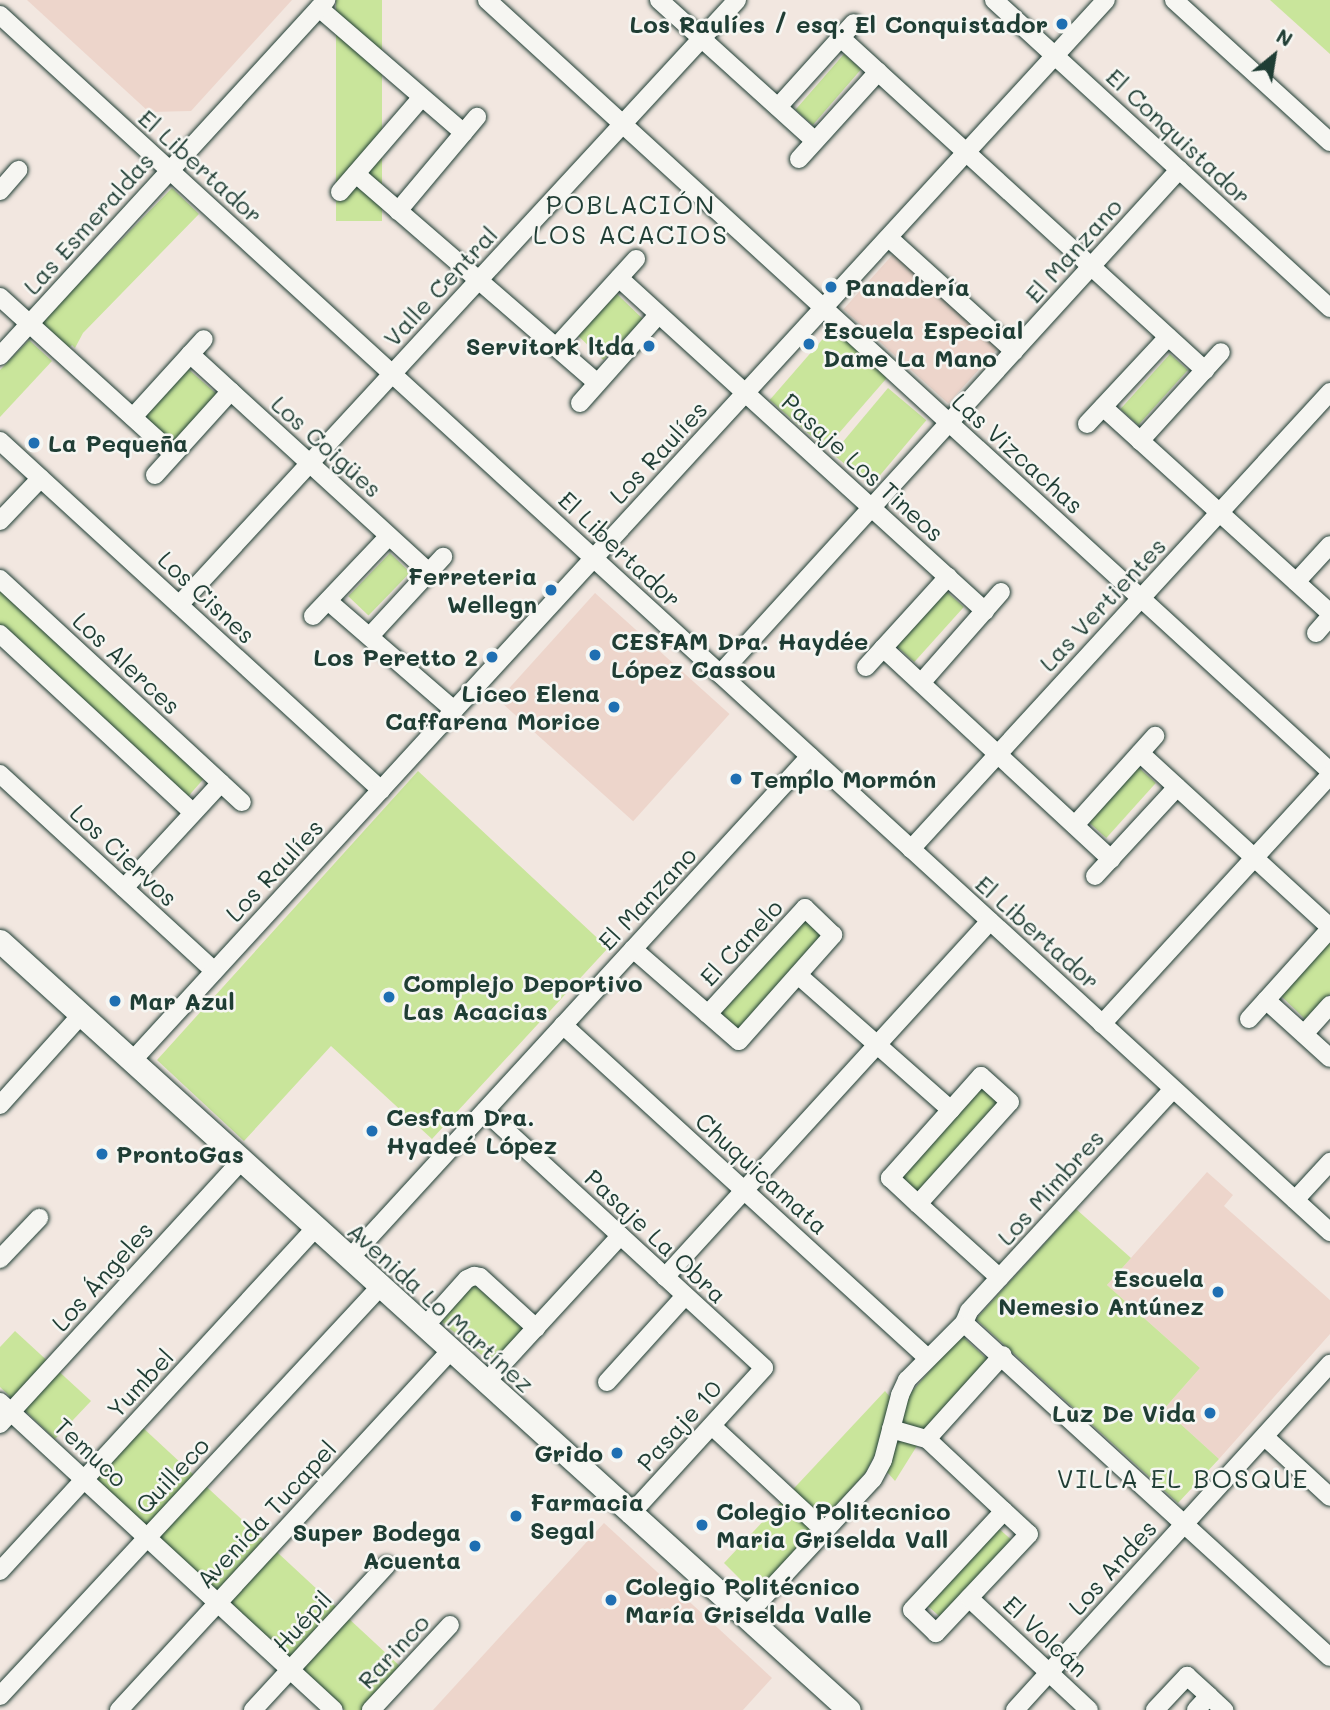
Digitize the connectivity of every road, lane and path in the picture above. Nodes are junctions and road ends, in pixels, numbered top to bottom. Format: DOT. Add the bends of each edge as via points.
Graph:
graph roads {
  1 [pos="487,0"];
  2 [pos="659,0"];
  3 [pos="737,0"];
  4 [pos="994,0"];
  5 [pos="1106,0"];
  6 [pos="1174,0"];
  7 [pos="322,4"];
  8 [pos="0,15"];
  9 [pos="854,23"];
  10 [pos="701,38"];
  11 [pos="841,38"];
  12 [pos="1056,57"];
  13 [pos="878,72"];
  14 [pos="422,97"];
  15 [pos="778,107"];
  16 [pos="477,117"];
  17 [pos="622,124"];
  18 [pos="464,133"];
  19 [pos="815,141"];
  20 [pos="1330,142"];
  21 [pos="967,153"];
  22 [pos="799,159"];
  23 [pos="18,170"];
  24 [pos="170,170"];
  25 [pos="1179,170"];
  26 [pos="356,174"];
  27 [pos="2,186"];
  28 [pos="340,192"];
  29 [pos="398,211"];
  30 [pos="889,238"];
  31 [pos="636,259"];
  32 [pos="1091,266"];
  33 [pos="619,278"];
  34 [pos="478,280"];
  35 [pos="0,297"];
  36 [pos="1330,308"];
  37 [pos="823,309"];
  38 [pos="658,315"];
  39 [pos="29,324"];
  40 [pos="1168,337"];
  41 [pos="204,339"];
  42 [pos="556,348"];
  43 [pos="1014,351"];
  44 [pos="1222,352"];
  45 [pos="190,354"];
  46 [pos="0,356"];
  47 [pos="1205,370"];
  48 [pos="392,374"];
  49 [pos="597,383"];
  50 [pos="231,391"];
  51 [pos="1330,392"];
  52 [pos="746,393"];
  53 [pos="580,403"];
  54 [pos="1103,407"];
  55 [pos="133,417"];
  56 [pos="949,423"];
  57 [pos="1087,424"];
  58 [pos="0,441"];
  59 [pos="1140,441"];
  60 [pos="173,454"];
  61 [pos="309,464"];
  62 [pos="155,475"];
  63 [pos="41,478"];
  64 [pos="872,508"];
  65 [pos="1219,513"];
  66 [pos="0,521"];
  67 [pos="389,536"];
  68 [pos="1330,545"];
  69 [pos="443,557"];
  70 [pos="593,558"];
  71 [pos="429,572"];
  72 [pos="948,577"];
  73 [pos="0,579"];
  74 [pos="1296,582"];
  75 [pos="1001,593"];
  76 [pos="1141,598"];
  77 [pos="328,601"];
  78 [pos="179,605"];
  79 [pos="985,611"];
  80 [pos="1330,615"];
  81 [pos="313,616"];
  82 [pos="1316,633"];
  83 [pos="0,634"];
  84 [pos="370,636"];
  85 [pos="883,648"];
  86 [pos="866,667"];
  87 [pos="720,674"];
  88 [pos="921,683"];
  89 [pos="454,710"];
  90 [pos="1155,736"];
  91 [pos="1140,753"];
  92 [pos="998,754"];
  93 [pos="810,756"];
  94 [pos="1330,773"];
  95 [pos="0,774"];
  96 [pos="221,783"];
  97 [pos="1177,787"];
  98 [pos="381,790"];
  99 [pos="242,802"];
  100 [pos="193,813"];
  101 [pos="1075,825"];
  102 [pos="911,849"];
  103 [pos="1254,858"];
  104 [pos="1111,859"];
  105 [pos="1095,876"];
  106 [pos="124,888"];
  107 [pos="990,921"];
  108 [pos="1330,928"];
  109 [pos="0,941"];
  110 [pos="633,949"];
  111 [pos="214,971"];
  112 [pos="797,975"];
  113 [pos="1266,1000"];
  114 [pos="1330,1005"];
  115 [pos="708,1014"];
  116 [pos="81,1015"];
  117 [pos="1249,1018"];
  118 [pos="1102,1024"];
  119 [pos="563,1025"];
  120 [pos="1304,1034"];
  121 [pos="878,1045"];
  122 [pos="1330,1058"];
  123 [pos="132,1061"];
  124 [pos="1173,1089"];
  125 [pos="0,1105"];
  126 [pos="951,1110"];
  127 [pos="485,1111"];
  128 [pos="241,1161"];
  129 [pos="1330,1162"];
  130 [pos="745,1191"];
  131 [pos="1295,1200"];
  132 [pos="918,1204"];
  133 [pos="39,1218"];
  134 [pos="315,1228"];
  135 [pos="1330,1232"];
  136 [pos="620,1236"];
  137 [pos="0,1259"];
  138 [pos="349,1259"];
  139 [pos="665,1277"];
  140 [pos="1000,1278"];
  141 [pos="380,1287"];
  142 [pos="685,1296"];
  143 [pos="964,1323"];
  144 [pos="424,1327"];
  145 [pos="536,1328"];
  146 [pos="450,1351"];
  147 [pos="1003,1355"];
  148 [pos="928,1358"];
  149 [pos="1330,1364"];
  150 [pos="764,1368"];
  151 [pos="607,1382"];
  152 [pos="485,1383"];
  153 [pos="4,1413"];
  154 [pos="712,1426"];
  155 [pos="891,1429"];
  156 [pos="1265,1437"];
  157 [pos="926,1439"];
  158 [pos="85,1480"];
  159 [pos="1330,1497"];
  160 [pos="1004,1511"];
  161 [pos="630,1515"];
  162 [pos="1185,1523"];
  163 [pos="825,1531"];
  164 [pos="147,1537"];
  165 [pos="387,1565"];
  166 [pos="0,1572"];
  167 [pos="969,1598"];
  168 [pos="218,1602"];
  169 [pos="745,1617"];
  170 [pos="450,1625"];
  171 [pos="1330,1657"];
  172 [pos="290,1669"];
  173 [pos="1049,1673"];
  174 [pos="0,1696"];
  175 [pos="1209,1696"];
  176 [pos="118,1710"];
  177 [pos="253,1710"];
  178 [pos="334,1710"];
  179 [pos="371,1710"];
  180 [pos="849,1710"];
  181 [pos="1015,1710"];
  182 [pos="1090,1710"];
  183 [pos="1155,1710"];
  184 [pos="1196,1710"];
  185 [pos="1224,1710"];
  1 -- 17 [label="street, Las Vizcachas"];
  2 -- 10 [label="street"];
  3 -- 10 [label="street, Valle Central"];
  4 -- 12 [label="street, El Conquistador"];
  5 -- 12 [label="street, Los Raulíes"];
  6 -- 20 [label="street"];
  7 -- 14 [label="street"];
  7 -- 24 [label="street, Las Esmeraldas"];
  8 -- 24 [label="street, El Libertador"];
  9 -- 11 [label="street"];
  10 -- 15 [label="street"];
  10 -- 17 [label="street, Valle Central"];
  11 -- 13 [label="street"];
  11 -- 15 [label="street"];
  12 -- 21 [label="street, Los Raulíes"];
  12 -- 25 [label="street, El Conquistador"];
  13 -- 19 [label="street"];
  13 -- 21 [label="street"];
  14 -- 18 [label="street"];
  14 -- 26 [label="street"];
  15 -- 19 [label="street"];
  16 -- 18 [label="street"];
  17 -- 34 [label="street, Valle Central"];
  17 -- 37 [label="street, Las Vizcachas"];
  18 -- 29 [label="street"];
  19 -- 22 [label="street"];
  21 -- 30 [label="street, Los Raulíes"];
  21 -- 32 [label="street"];
  23 -- 27 [label="street"];
  24 -- 39 [label="street, Las Esmeraldas"];
  24 -- 48 [label="street, El Libertador"];
  25 -- 32 [label="street, El Manzano"];
  25 -- 36 [label="street, El Conquistador"];
  26 -- 28 [label="street"];
  26 -- 29 [label="street"];
  29 -- 34 [label="street"];
  30 -- 37 [label="street, Los Raulíes"];
  30 -- 43 [label="street"];
  31 -- 33 [label="street"];
  32 -- 40 [label="street"];
  32 -- 43 [label="street, El Manzano"];
  33 -- 38 [label="street, Pasaje Los Tineos"];
  33 -- 42 [label="street"];
  34 -- 42 [label="street"];
  34 -- 48 [label="street, Valle Central"];
  35 -- 39 [label="street"];
  37 -- 52 [label="street, Los Raulíes"];
  37 -- 56 [label="street, Las Vizcachas"];
  38 -- 49 [label="street"];
  38 -- 52 [label="street, Pasaje Los Tineos"];
  39 -- 46 [label="street, Las Esmeraldas"];
  39 -- 55 [label="street"];
  40 -- 47 [label="street"];
  40 -- 54 [label="street"];
  41 -- 45 [label="street"];
  42 -- 49 [label="street"];
  43 -- 56 [label="street, El Manzano"];
  44 -- 47 [label="street"];
  45 -- 50 [label="street, Los Coigües"];
  45 -- 55 [label="street"];
  47 -- 59 [label="street"];
  48 -- 61 [label="street, Valle Central"];
  48 -- 70 [label="street, El Libertador"];
  49 -- 53 [label="street"];
  50 -- 60 [label="street"];
  50 -- 61 [label="street, Los Coigües"];
  51 -- 65 [label="street, Las Vertientes"];
  52 -- 64 [label="street, Pasaje Los Tineos"];
  52 -- 70 [label="street, Los Raulíes"];
  54 -- 57 [label="street"];
  54 -- 59 [label="street"];
  55 -- 60 [label="street"];
  56 -- 64 [label="street, El Manzano"];
  56 -- 76 [label="street, Las Vizcachas"];
  58 -- 63 [label="street, Los Cisnes"];
  59 -- 65 [label="street"];
  60 -- 62 [label="street"];
  61 -- 67 [label="street, Los Coigües"];
  61 -- 78 [label="street, Valle Central"];
  63 -- 66 [label="street"];
  63 -- 78 [label="street, Los Cisnes"];
  64 -- 72 [label="street, Pasaje Los Tineos"];
  64 -- 87 [label="street, El Manzano"];
  65 -- 74 [label="street"];
  65 -- 76 [label="street, Las Vertientes"];
  67 -- 71 [label="street, Los Coigües"];
  67 -- 77 [label="street"];
  68 -- 74 [label="street"];
  69 -- 71 [label="street"];
  70 -- 87 [label="street, El Libertador"];
  70 -- 89 [label="street, Los Raulíes"];
  71 -- 84 [label="street"];
  72 -- 79 [label="street, Pasaje Los Tineos"];
  72 -- 85 [label="street, Pasaje Los Tineos"];
  73 -- 96 [label="street, Los Alerces"];
  74 -- 80 [label="street"];
  75 -- 79 [label="street"];
  76 -- 92 [label="street, Las Vertientes"];
  76 -- 94 [label="street, Las Vizcachas"];
  77 -- 81 [label="street"];
  77 -- 84 [label="street"];
  78 -- 98 [label="street, Los Cisnes"];
  79 -- 88 [label="street"];
  80 -- 82 [label="street"];
  83 -- 100 [label="street"];
  84 -- 89 [label="street"];
  85 -- 86 [label="street, Pasaje Los Tineos"];
  85 -- 88 [label="street"];
  87 -- 93 [label="street, El Libertador"];
  88 -- 92 [label="street"];
  89 -- 98 [label="street, Los Raulíes"];
  90 -- 91 [label="street"];
  91 -- 97 [label="street"];
  91 -- 101 [label="street"];
  92 -- 101 [label="street"];
  92 -- 102 [label="street, Las Vertientes"];
  93 -- 102 [label="street, El Libertador"];
  93 -- 110 [label="street, El Manzano"];
  94 -- 103 [label="street"];
  95 -- 106 [label="street, Los Ciervos"];
  96 -- 99 [label="street, Los Alerces"];
  96 -- 100 [label="street"];
  97 -- 103 [label="street"];
  97 -- 104 [label="street"];
  98 -- 111 [label="street, Los Raulíes"];
  100 -- 106 [label="street"];
  101 -- 104 [label="street"];
  102 -- 107 [label="street, El Libertador"];
  103 -- 108 [label="street"];
  103 -- 118 [label="street"];
  104 -- 105 [label="street"];
  106 -- 111 [label="street, Los Ciervos"];
  107 -- 118 [label="street, El Libertador"];
  107 -- 121 [label="street"];
  108 -- 113 [label="street"];
  109 -- 116 [label="main road, Avenida Lo Martínez"];
  110 -- 115 [label="street, El Canelo"];
  110 -- 119 [label="street, El Manzano"];
  111 -- 123 [label="street, Los Raulíes"];
  112 -- 115 [label="street, El Canelo" via="739,1041"];
  112 -- 115 [label="street, El Canelo" via="833,935 805,908"];
  112 -- 121 [label="street"];
  113 -- 117 [label="street"];
  113 -- 120 [label="street"];
  114 -- 120 [label="street"];
  116 -- 123 [label="main road, Avenida Lo Martínez"];
  116 -- 125 [label="street"];
  118 -- 124 [label="street, El Libertador"];
  119 -- 127 [label="street, El Manzano"];
  119 -- 130 [label="street, Chuquicamata"];
  120 -- 122 [label="street"];
  121 -- 126 [label="street"];
  121 -- 130 [label="street"];
  123 -- 128 [label="main road, Avenida Lo Martínez"];
  124 -- 131 [label="street, El Libertador"];
  124 -- 140 [label="street, Los Mimbres"];
  126 -- 132 [label="street" via="890,1178"];
  126 -- 132 [label="street" via="981,1076 1010,1102"];
  127 -- 136 [label="street, Pasaje La Obra"];
  127 -- 138 [label="street, El Manzano"];
  128 -- 134 [label="main road, Avenida Lo Martínez"];
  128 -- 153 [label="street, Los Ángeles"];
  129 -- 131 [label="street"];
  130 -- 139 [label="street"];
  130 -- 148 [label="street, Chuquicamata"];
  131 -- 135 [label="street, El Libertador"];
  132 -- 140 [label="street"];
  133 -- 137 [label="street"];
  134 -- 138 [label="main road, Avenida Lo Martínez"];
  134 -- 158 [label="street, Yumbel"];
  136 -- 139 [label="street, Pasaje La Obra"];
  136 -- 145 [label="street"];
  138 -- 141 [label="main road, Avenida Lo Martínez"];
  139 -- 142 [label="street, Pasaje La Obra"];
  140 -- 143 [label="street, Los Mimbres" via="969,1311"];
  141 -- 144 [label="main road, Avenida Lo Martínez"];
  141 -- 164 [label="street, Quilleco"];
  142 -- 150 [label="street, Pasaje La Obra"];
  142 -- 151 [label="street"];
  143 -- 147 [label="street"];
  143 -- 148 [label="street, Los Mimbres"];
  144 -- 145 [label="street" via="474,1276"];
  144 -- 146 [label="main road, Avenida Lo Martínez"];
  145 -- 152 [label="street"];
  146 -- 152 [label="main road, Avenida Lo Martínez"];
  146 -- 168 [label="street, Avenida Tucapel"];
  147 -- 157 [label="street"];
  147 -- 162 [label="street"];
  148 -- 155 [label="street, Los Mimbres" via="904,1385"];
  149 -- 156 [label="street, Los Andes"];
  150 -- 154 [label="street, Pasaje 10"];
  152 -- 161 [label="main road, Avenida Lo Martínez"];
  153 -- 158 [label="street, Temuco"];
  154 -- 161 [label="street, Pasaje 10"];
  154 -- 163 [label="street"];
  155 -- 157 [label="street, El Volcán"];
  155 -- 163 [label="street, Los Mimbres" via="873,1479"];
  156 -- 159 [label="street"];
  156 -- 162 [label="street, Los Andes"];
  157 -- 160 [label="street, El Volcán"];
  158 -- 164 [label="street, Temuco"];
  158 -- 166 [label="street, Yumbel"];
  160 -- 167 [label="street, El Volcán" via="1028,1534"];
  160 -- 167 [label="street, El Volcán" via="912,1610 936,1633"];
  161 -- 169 [label="main road, Avenida Lo Martínez"];
  162 -- 171 [label="street"];
  162 -- 173 [label="street, Los Andes"];
  163 -- 169 [label="street, Los Mimbres"];
  164 -- 168 [label="street, Temuco"];
  164 -- 174 [label="street, Quilleco"];
  165 -- 172 [label="street, Huépil"];
  167 -- 173 [label="street, El Volcán"];
  168 -- 172 [label="street, Temuco"];
  168 -- 176 [label="street, Avenida Tucapel"];
  169 -- 180 [label="main road, Avenida Lo Martínez"];
  170 -- 179 [label="street, Rarinco"];
  172 -- 177 [label="street, Huépil"];
  172 -- 178 [label="street, Temuco"];
  173 -- 181 [label="street, Los Andes"];
  173 -- 182 [label="street, El Volcán"];
  175 -- 183 [label="street" via="1187,1676"];
  175 -- 184 [label="street"];
  175 -- 185 [label="street"];
}
